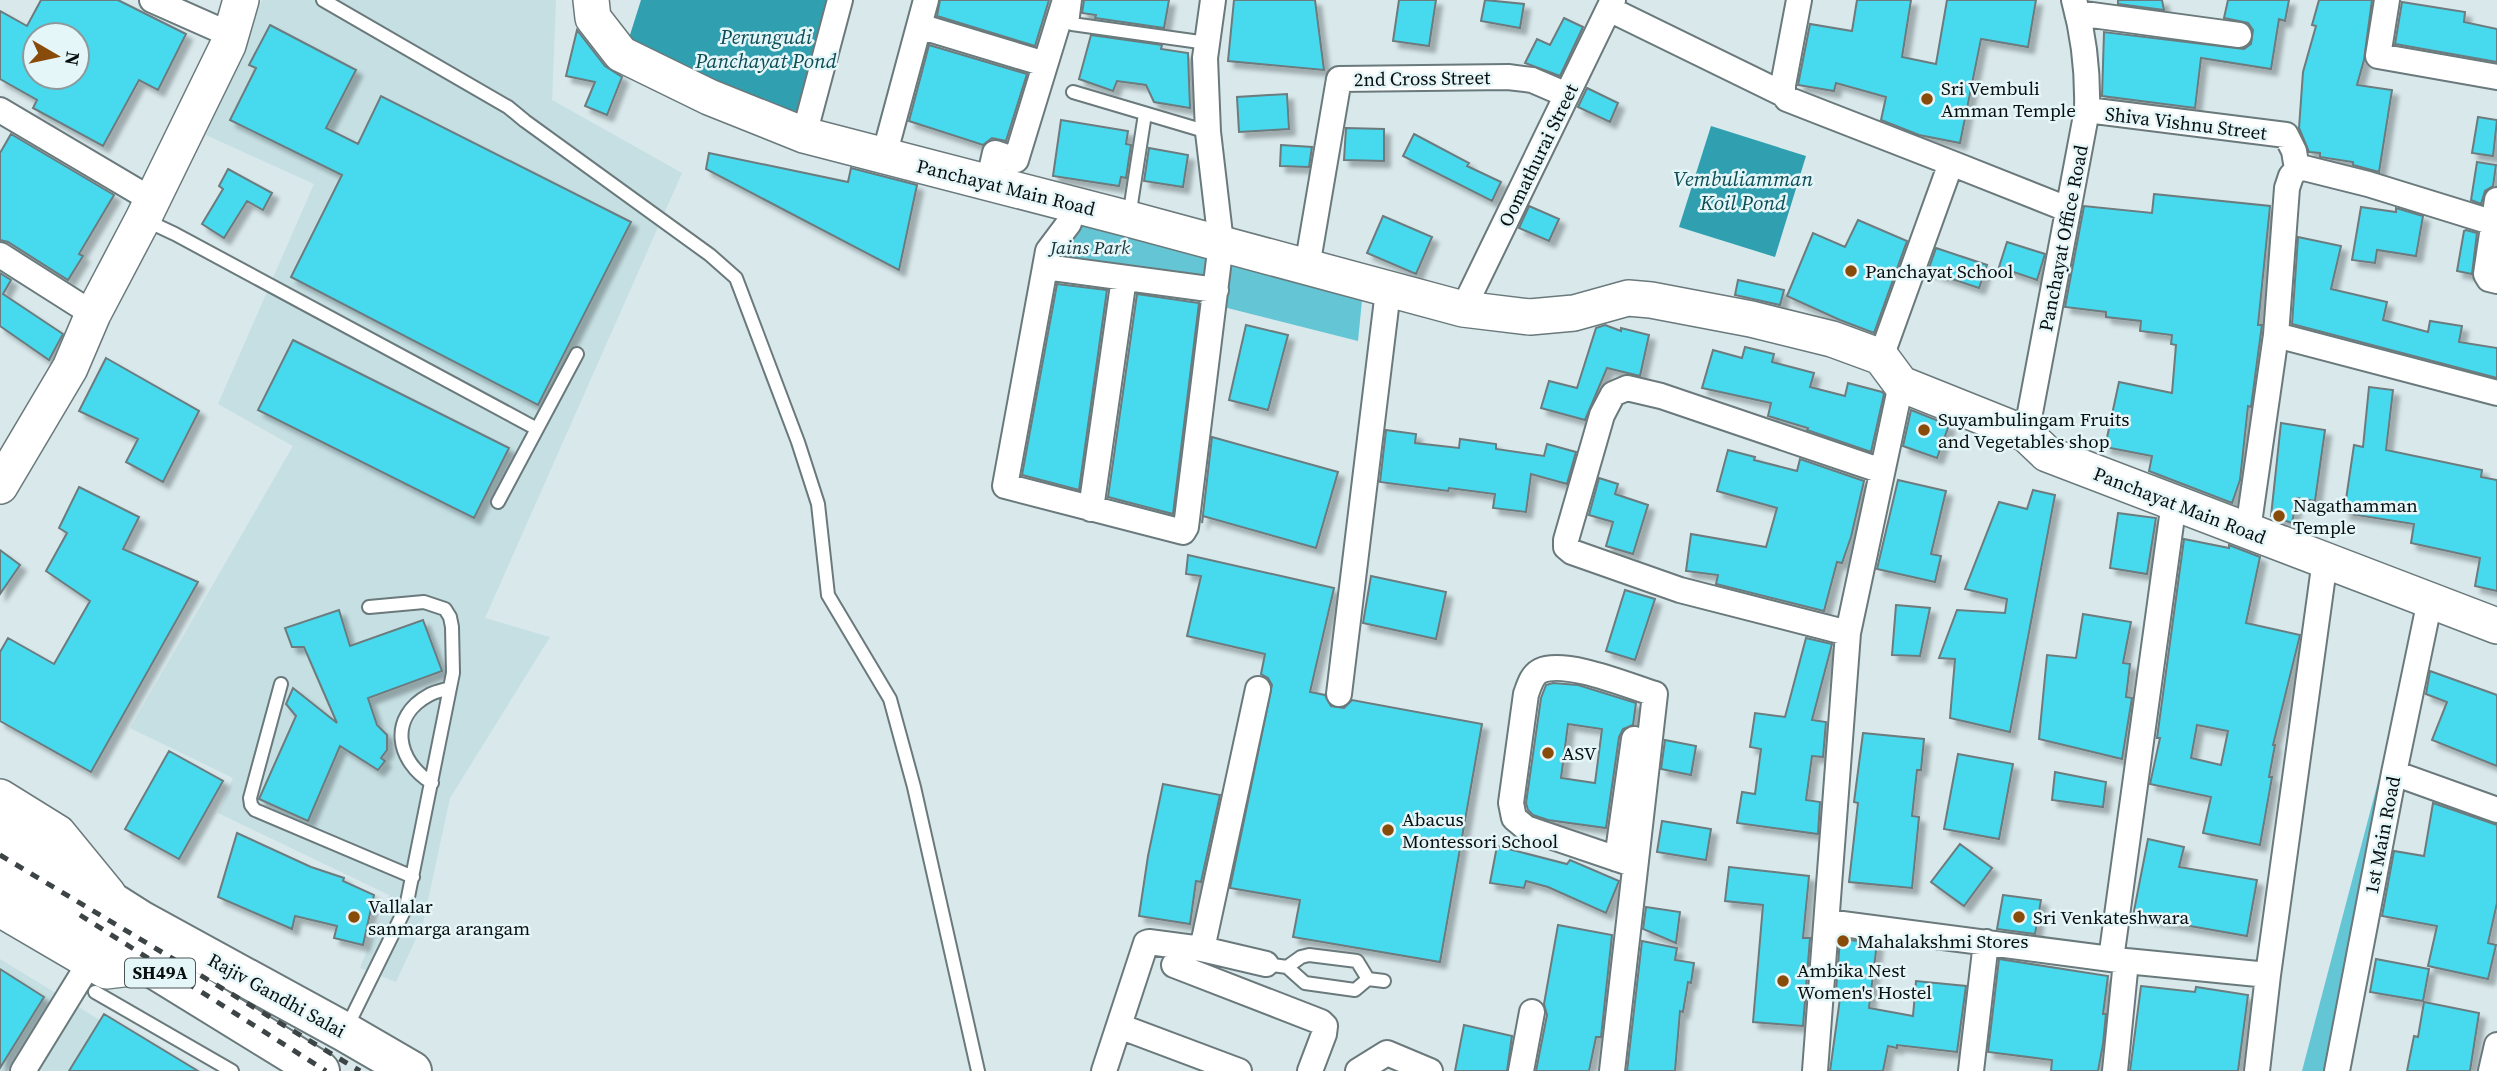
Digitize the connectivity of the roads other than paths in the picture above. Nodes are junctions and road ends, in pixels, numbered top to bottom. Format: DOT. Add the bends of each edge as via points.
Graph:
graph roads {
  1 [pos="152,0"];
  2 [pos="241,0"];
  3 [pos="323,0"];
  4 [pos="592,0"];
  5 [pos="840,0"];
  6 [pos="926,0"];
  7 [pos="1065,0"];
  8 [pos="1075,0"];
  9 [pos="1213,0"];
  10 [pos="1799,0"];
  11 [pos="2387,0"];
  12 [pos="1611,5"];
  13 [pos="2076,6"];
  14 [pos="919,26"];
  15 [pos="231,35"];
  16 [pos="2239,35"];
  17 [pos="1208,43"];
  18 [pos="1045,64"];
  19 [pos="2497,77"];
  20 [pos="1073,92"];
  21 [pos="1567,95"];
  22 [pos="1785,96"];
  23 [pos="0,110"];
  24 [pos="2087,110"];
  25 [pos="1145,114"];
  26 [pos="1208,132"];
  27 [pos="804,135"];
  28 [pos="884,156"];
  29 [pos="1951,163"];
  30 [pos="2297,169"];
  31 [pos="988,183"];
  32 [pos="1073,205"];
  33 [pos="2067,209"];
  34 [pos="148,210"];
  35 [pos="2496,211"];
  36 [pos="1129,219"];
  37 [pos="1221,243"];
  38 [pos="0,255"];
  39 [pos="1045,267"];
  40 [pos="1307,267"];
  41 [pos="1124,278"];
  42 [pos="2497,281"];
  43 [pos="1216,290"];
  44 [pos="1388,291"];
  45 [pos="1463,309"];
  46 [pos="93,314"];
  47 [pos="2276,335"];
  48 [pos="577,354"];
  49 [pos="1891,371"];
  50 [pos="2497,393"];
  51 [pos="537,429"];
  52 [pos="2026,435"];
  53 [pos="1882,471"];
  54 [pos="0,486"];
  55 [pos="498,502"];
  56 [pos="2174,502"];
  57 [pos="1091,509"];
  58 [pos="2248,530"];
  59 [pos="2325,560"];
  60 [pos="2430,600"];
  61 [pos="369,607"];
  62 [pos="2497,626"];
  63 [pos="1848,633"];
  64 [pos="281,684"];
  65 [pos="450,688"];
  66 [pos="1258,689"];
  67 [pos="1339,694"];
  68 [pos="2394,773"];
  69 [pos="432,783"];
  70 [pos="0,797"];
  71 [pos="2497,810"];
  72 [pos="0,831"];
  73 [pos="1626,862"];
  74 [pos="413,877"];
  75 [pos="6,902"];
  76 [pos="116,905"];
  77 [pos="1828,922"];
  78 [pos="1986,942"];
  79 [pos="1202,949"];
  80 [pos="2119,960"];
  81 [pos="1174,965"];
  82 [pos="149,966"];
  83 [pos="1276,966"];
  84 [pos="2268,975"];
  85 [pos="93,977"];
  86 [pos="1368,979"];
  87 [pos="1384,981"];
  88 [pos="1532,1012"];
  89 [pos="1119,1027"];
  90 [pos="2497,1045"];
  91 [pos="355,1047"];
  92 [pos="298,1062"];
  93 [pos="23,1071"];
  94 [pos="232,1071"];
  95 [pos="336,1071"];
  96 [pos="412,1071"];
  97 [pos="978,1071"];
  98 [pos="1104,1071"];
  99 [pos="1239,1071"];
  100 [pos="1310,1071"];
  101 [pos="1358,1071"];
  102 [pos="1430,1071"];
  103 [pos="1521,1071"];
  104 [pos="1612,1071"];
  105 [pos="1815,1071"];
  106 [pos="1970,1071"];
  107 [pos="2115,1071"];
  108 [pos="2257,1071"];
  109 [pos="2337,1071"];
  110 [pos="2491,1071"];
  1 -- 15 [label="street"];
  2 -- 15 [label="street"];
  3 -- 97 [label="lane" via="508,107 736,278 818,504 828,595 890,699"];
  4 -- 27 [label="street, Panchayat Main Road" via="593,18 621,54 709,97"];
  5 -- 27 [label="street"];
  6 -- 14 [label="street"];
  7 -- 18 [label="street"];
  8 -- 17 [label="lane" via="1072,24"];
  9 -- 17 [label="street"];
  10 -- 22 [label="street" via="1784,74"];
  11 -- 19 [label="street" via="2378,56"];
  12 -- 21 [label="street, Oomathurai Street"];
  12 -- 22 [label="street"];
  13 -- 16 [label="street"];
  13 -- 24 [label="street, Panchayat Office Road" via="2083,30"];
  14 -- 18 [label="street"];
  14 -- 28 [label="street"];
  15 -- 34 [label="street"];
  17 -- 26 [label="street"];
  18 -- 31 [label="street" via="1016,160 995,153"];
  20 -- 25 [label="lane"];
  21 -- 40 [label="street, 2nd Cross Street" via="1532,80 1508,77 1339,79"];
  21 -- 45 [label="street, Oomathurai Street"];
  22 -- 29 [label="street"];
  23 -- 34 [label="street"];
  24 -- 30 [label="street, Shiva Vishnu Street" via="2286,135"];
  24 -- 33 [label="street, Panchayat Office Road"];
  25 -- 26 [label="lane"];
  25 -- 36 [label="lane"];
  26 -- 37 [label="street"];
  27 -- 28 [label="street, Panchayat Main Road"];
  28 -- 31 [label="street, Panchayat Main Road"];
  29 -- 33 [label="street"];
  29 -- 49 [label="street"];
  30 -- 35 [label="street"];
  30 -- 47 [label="street" via="2287,188"];
  31 -- 32 [label="street, Panchayat Main Road"];
  32 -- 36 [label="street, Panchayat Main Road"];
  32 -- 39 [label="street" via="1069,223 1048,251"];
  33 -- 52 [label="street, Panchayat Office Road"];
  34 -- 46 [label="street"];
  34 -- 51 [label="lane" via="175,234"];
  35 -- 42 [label="street" via="2486,274"];
  36 -- 37 [label="street, Panchayat Main Road"];
  37 -- 40 [label="street, Panchayat Main Road"];
  37 -- 43 [label="street"];
  38 -- 46 [label="street"];
  39 -- 41 [label="street"];
  39 -- 57 [label="street" via="1005,486"];
  40 -- 44 [label="street, Panchayat Main Road"];
  41 -- 43 [label="street"];
  41 -- 57 [label="street"];
  43 -- 57 [label="street" via="1186,527 1183,532 1171,531"];
  44 -- 45 [label="street, Panchayat Main Road"];
  44 -- 67 [label="street"];
  45 -- 49 [label="street, Panchayat Main Road" via="1530,317 1574,313 1628,298 1651,300 1818,335"];
  46 -- 54 [label="street" via="70,368"];
  47 -- 50 [label="street"];
  47 -- 58 [label="street"];
  48 -- 51 [label="lane"];
  49 -- 52 [label="street, Panchayat Main Road"];
  49 -- 53 [label="street"];
  51 -- 55 [label="lane"];
  52 -- 56 [label="street, Panchayat Main Road" via="2047,454"];
  53 -- 63 [label="street"];
  53 -- 63 [label="street" via="1627,388 1613,394 1602,415 1566,540 1572,552 1680,590"];
  56 -- 58 [label="street, Panchayat Main Road"];
  56 -- 80 [label="street"];
  58 -- 59 [label="street, Panchayat Main Road"];
  59 -- 60 [label="street, Panchayat Main Road"];
  59 -- 84 [label="street"];
  60 -- 62 [label="street, Panchayat Main Road"];
  60 -- 68 [label="street, 1st Main Road"];
  61 -- 65 [label="lane" via="424,602 445,609 453,627"];
  63 -- 77 [label="street"];
  64 -- 74 [label="lane" via="251,805"];
  65 -- 69 [label="lane"];
  65 -- 69 [label="lane" via="417,703 402,729 406,760"];
  66 -- 79 [label="street"];
  68 -- 71 [label="street"];
  68 -- 109 [label="street, 1st Main Road"];
  69 -- 74 [label="lane"];
  70 -- 76 [label="street" via="58,832"];
  72 -- 76 [label="main road, Rajiv Gandhi Salai / SH49A"];
  73 -- 73 [label="street" via="1648,692 1570,668 1541,670 1526,694 1511,803 1514,818 1526,828"];
  73 -- 104 [label="street"];
  74 -- 91 [label="lane" via="407,907"];
  75 -- 82 [label="main road, Rajiv Gandhi Salai / SH49A"];
  75 -- 85 [label="street"];
  76 -- 91 [label="main road, Rajiv Gandhi Salai / SH49A"];
  77 -- 78 [label="street"];
  77 -- 105 [label="street"];
  78 -- 80 [label="street"];
  78 -- 106 [label="street"];
  79 -- 83 [label="street"];
  79 -- 89 [label="street" via="1146,943"];
  80 -- 84 [label="street"];
  80 -- 107 [label="street"];
  81 -- 100 [label="street" via="1321,1022 1324,1034"];
  82 -- 85 [label="street"];
  82 -- 92 [label="main road, Rajiv Gandhi Salai / SH49A"];
  83 -- 86 [label="lane" via="1305,983 1355,990"];
  83 -- 86 [label="lane" via="1309,955 1357,961"];
  84 -- 108 [label="street"];
  85 -- 93 [label="street"];
  85 -- 94 [label="lane"];
  86 -- 87 [label="lane"];
  88 -- 103 [label="street"];
  89 -- 98 [label="street"];
  89 -- 99 [label="street"];
  90 -- 110 [label="street"];
  91 -- 95 [label="main road"];
  91 -- 96 [label="main road, Rajiv Gandhi Salai / SH49A"];
  101 -- 102 [label="street" via="1387,1053"];
}
